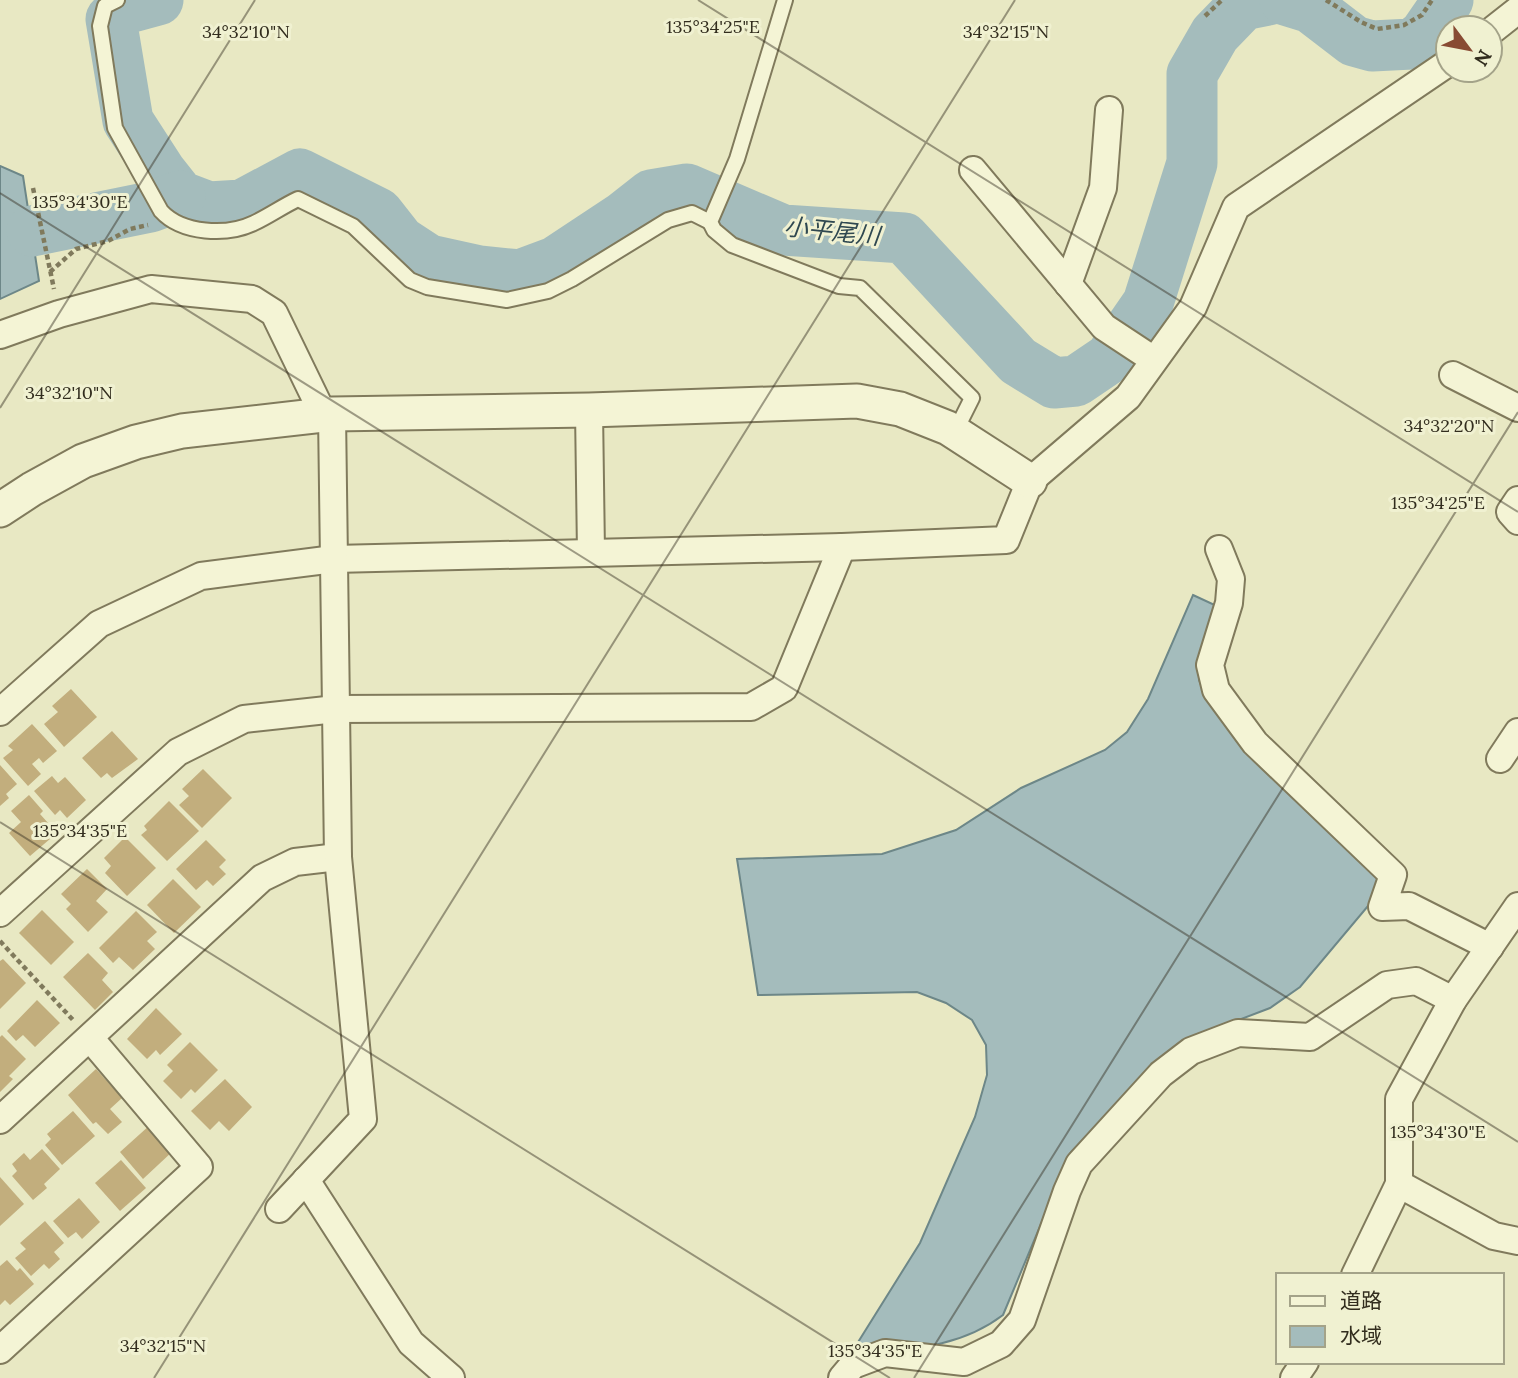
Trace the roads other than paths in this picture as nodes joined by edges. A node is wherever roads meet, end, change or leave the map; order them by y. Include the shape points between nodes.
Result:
1 (117, 0) edge
2 (785, 0) edge
3 (1518, 10) edge
4 (1504, 21) edge
5 (1434, 73) edge
6 (1109, 110) dead end
7 (973, 170) dead end
8 (712, 219) junction
9 (1068, 284) junction
10 (0, 335) edge
11 (1153, 360) junction
12 (1454, 375) dead end
13 (1518, 408) edge
14 (589, 410) junction
15 (328, 415) junction
16 (955, 432) junction
17 (1030, 481) junction
18 (1518, 500) edge
19 (0, 510) edge
20 (1518, 522) edge
21 (842, 547) junction
22 (1219, 549) dead end
23 (591, 553) junction
24 (334, 559) junction
25 (336, 709) junction
26 (0, 712) edge
27 (1518, 732) edge
28 (1500, 759) dead end
29 (338, 857) junction
30 (1517, 911) edge
31 (0, 913) edge
32 (1490, 947) junction
33 (1453, 1000) junction
34 (90, 1038) junction
35 (0, 1120) edge
36 (306, 1180) junction
37 (1399, 1184) junction
38 (279, 1209) dead end
39 (1518, 1241) edge
40 (1356, 1273) edge
41 (0, 1350) edge
42 (451, 1378) edge
43 (842, 1378) edge

1 - 8 lane via 105,6 100,26 115,128 166,216 190,229 227,230 253,224 298,200 353,226 410,280 507,300 572,279 668,220 692,213
2 - 8 lane via 737,159
3 - 4 street
5 - 11 street via 1236,207 1193,307
6 - 9 street via 1104,188
7 - 9 street
8 - 16 lane via 715,230 732,244 839,286 860,288 972,398
9 - 11 street via 1104,327
10 - 15 street via 151,289 252,299 274,313
11 - 17 street via 1128,397
12 - 13 street
14 - 15 street
14 - 16 street via 856,401 900,409
14 - 23 street
15 - 19 street via 182,430 136,442 83,461
15 - 24 street
16 - 17 street
17 - 21 street via 1006,540
18 - 20 street via 1510,512
21 - 23 street
21 - 25 street via 784,688 751,707
22 - 32 street via 1231,579 1229,603 1210,665 1216,690 1255,743 1393,875 1382,907 1409,906
23 - 24 street
24 - 25 street
24 - 26 street via 201,576 99,624
25 - 29 street
25 - 31 street via 244,719 178,752
27 - 28 street
29 - 34 street via 295,862 262,878
29 - 36 street via 363,1119
30 - 32 street
32 - 33 street
33 - 37 street via 1399,1099
33 - 43 street via 1416,981 1387,985 1310,1037 1238,1032 1191,1051 1161,1074 1079,1164 1022,1320 1001,1344 964,1362 885,1353 853,1365
34 - 35 street
34 - 41 street via 199,1167
36 - 38 street
36 - 42 street via 411,1343
37 - 39 street via 1494,1236
37 - 40 street

